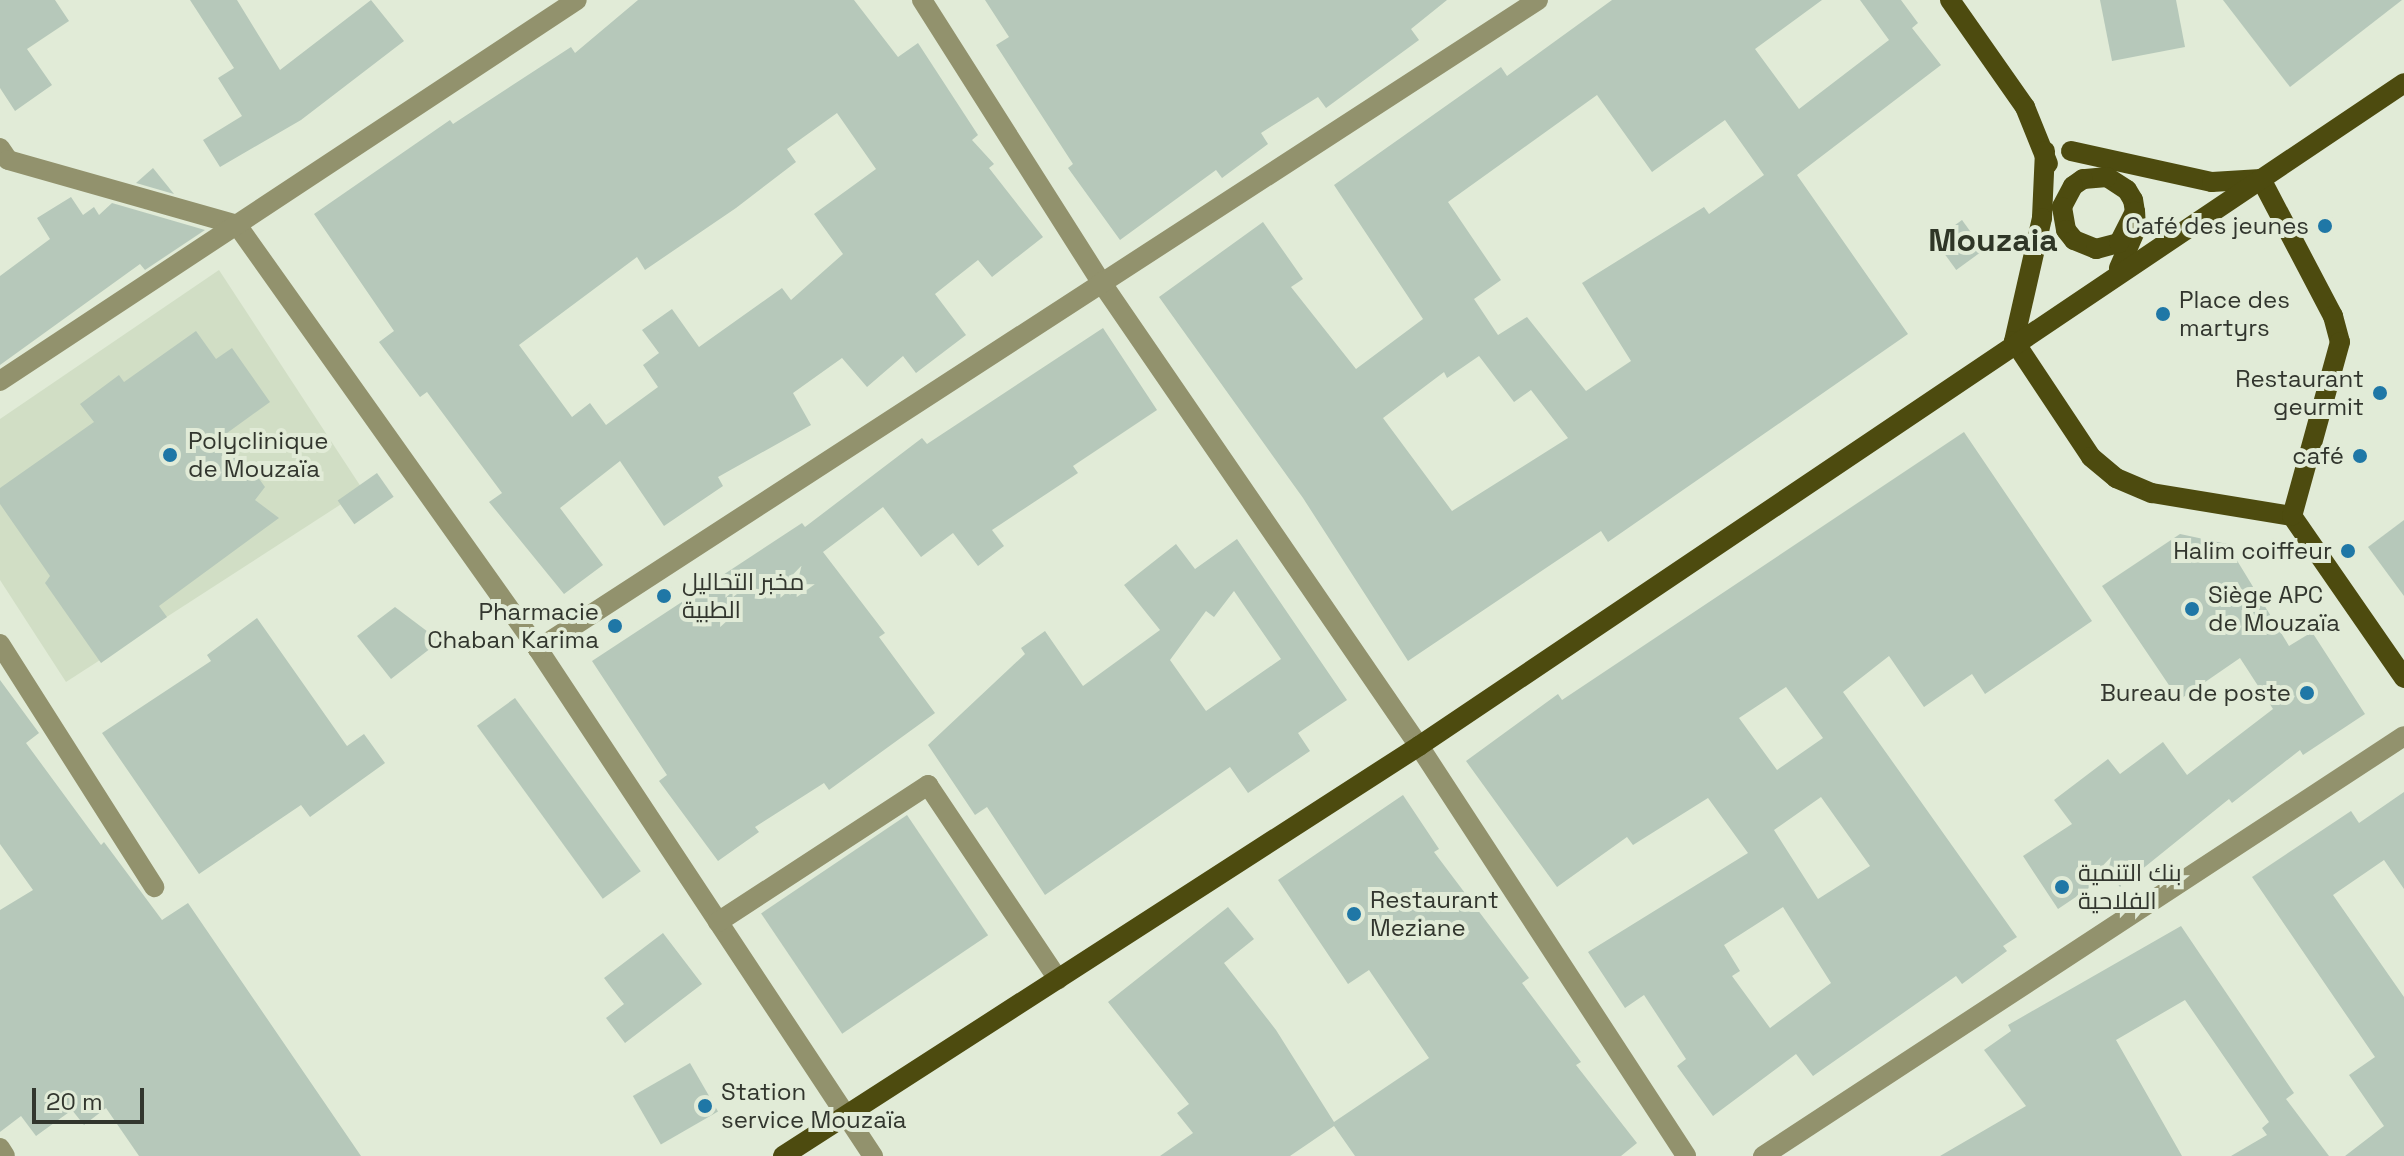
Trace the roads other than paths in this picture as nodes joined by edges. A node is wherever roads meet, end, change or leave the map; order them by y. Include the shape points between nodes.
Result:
1 (577, 0) edge
2 (922, 0) edge
3 (1538, 0) edge
4 (1950, 0) edge
5 (2404, 83) edge
6 (2025, 107) junction
7 (0, 148) edge
8 (2045, 151) junction
9 (2071, 151) junction
10 (2261, 179) junction
11 (2118, 182) junction
12 (2135, 212) junction
13 (2062, 219) junction
14 (237, 225) junction
15 (2096, 249) junction
16 (2154, 249) junction
17 (2129, 254) junction
18 (2114, 274) junction
19 (1101, 282) junction
20 (2014, 341) junction
21 (0, 381) edge
22 (2292, 516) junction
23 (0, 644) edge
24 (538, 649) junction
25 (2404, 678) edge
26 (2404, 736) edge
27 (1419, 746) junction
28 (154, 887) dead end
29 (718, 922) junction
30 (1058, 979) junction
31 (847, 1117) junction
32 (0, 1148) edge
33 (5, 1156) edge
34 (783, 1156) edge
35 (873, 1156) edge
36 (1686, 1156) edge
37 (1763, 1156) edge

1 - 14 street
2 - 19 street
3 - 19 street
4 - 6 main road
5 - 10 main road
6 - 8 main road
6 - 9 main road
7 - 14 street via 8,160
8 - 13 main road
8 - 20 main road via 2042,218
9 - 10 main road via 2212,182
9 - 11 main road
10 - 16 main road
10 - 22 main road via 2333,316 2340,342
11 - 12 main road via 2133,200
11 - 13 main road via 2095,176 2073,186
12 - 15 main road via 2119,243
12 - 17 main road
13 - 15 main road via 2074,240
14 - 21 street
14 - 24 street
15 - 17 main road
16 - 17 main road
16 - 18 main road
17 - 18 main road
18 - 20 main road
19 - 24 street
19 - 27 street
20 - 22 main road via 2091,457 2116,478 2152,493
20 - 27 main road
22 - 25 main road
23 - 28 street
24 - 29 street
26 - 37 street
27 - 30 main road
27 - 36 street
29 - 30 street via 928,785
29 - 31 street
30 - 31 main road
31 - 34 main road
31 - 35 street
32 - 33 street

